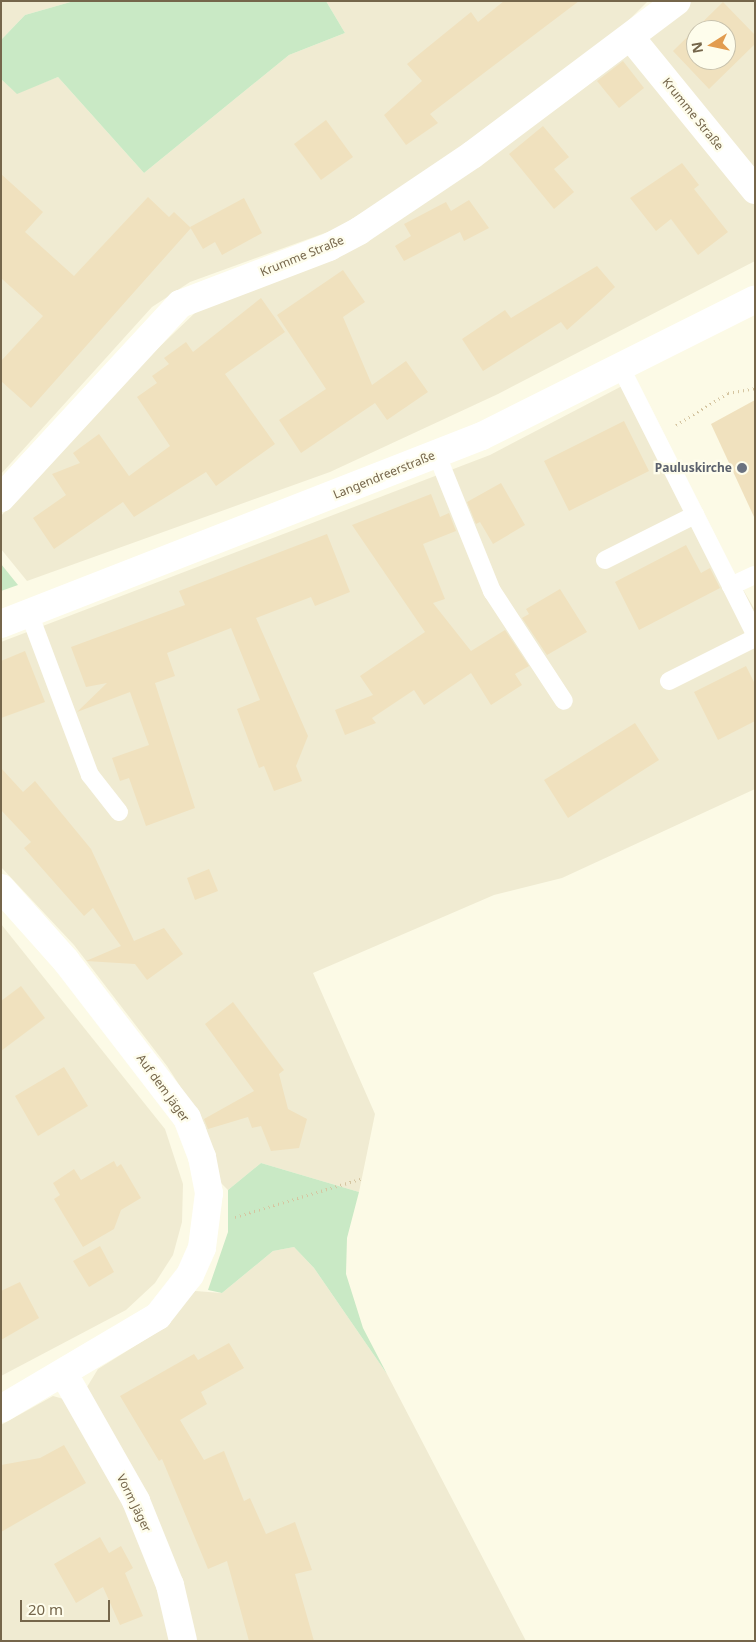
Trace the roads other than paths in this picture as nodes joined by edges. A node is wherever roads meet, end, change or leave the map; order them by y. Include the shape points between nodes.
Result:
1 (677, 1) edge
2 (632, 39) junction
3 (755, 190) edge
4 (755, 299) edge
5 (620, 366) junction
6 (437, 455) junction
7 (1, 498) edge
8 (695, 515) junction
9 (605, 560) dead end
10 (755, 575) edge
11 (731, 586) junction
12 (29, 613) junction
13 (1, 624) edge
14 (755, 634) edge
15 (755, 638) edge
16 (669, 681) dead end
17 (564, 700) dead end
18 (119, 812) dead end
19 (1, 888) edge
20 (64, 1374) junction
21 (1, 1409) edge
22 (183, 1641) edge

1 - 2 street, Krumme Straße
2 - 3 street, Krumme Straße
2 - 7 street, Krumme Straße via 359,231 321,251 180,304
4 - 5 street, Langendreerstraße
5 - 6 street, Langendreerstraße
5 - 8 lane
6 - 12 street, Langendreerstraße
6 - 17 lane via 492,591
8 - 9 lane
8 - 11 lane
10 - 11 lane
11 - 14 lane
12 - 13 street, Langendreerstraße
12 - 18 lane via 90,775
15 - 16 lane
19 - 20 street, Auf dem Jäger via 66,961 187,1118 202,1158 209,1193 207,1226 190,1275 158,1316
20 - 21 street, Auf dem Jäger
20 - 22 street, Vorm Jäger via 136,1501 170,1584

